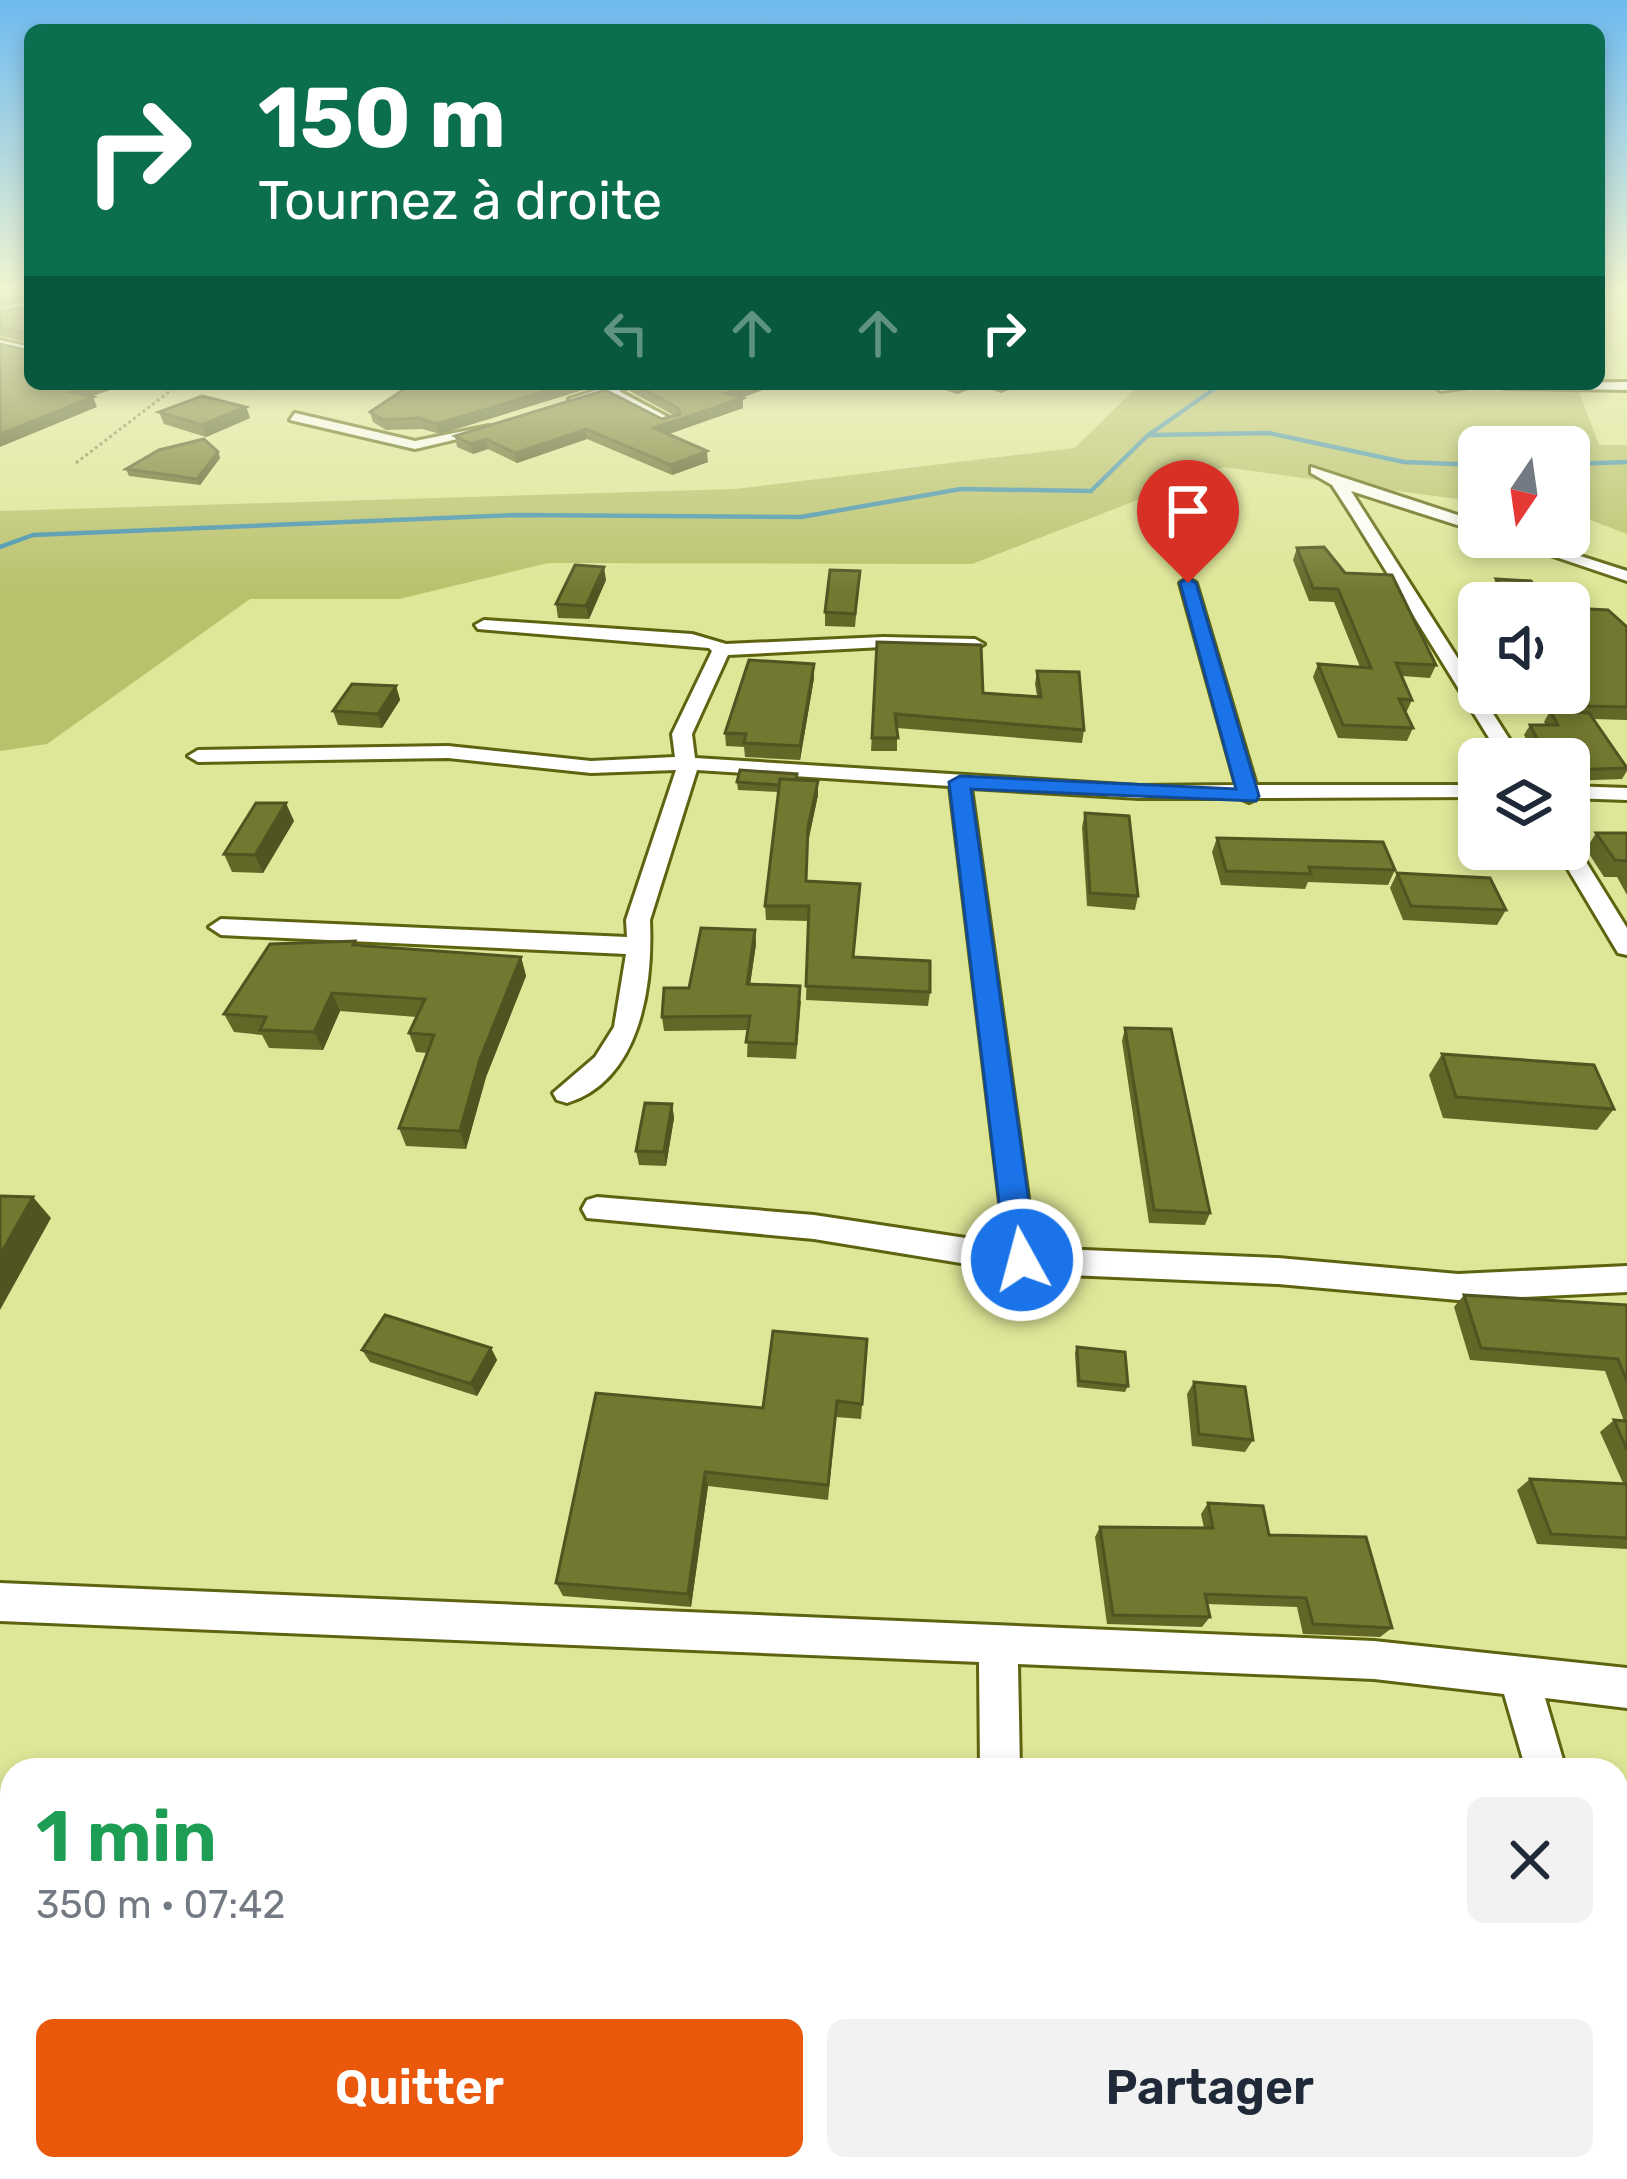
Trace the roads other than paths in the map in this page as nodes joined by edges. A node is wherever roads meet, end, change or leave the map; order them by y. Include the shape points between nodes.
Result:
1 (612, 390) edge
2 (609, 391) junction
3 (562, 404) edge
4 (295, 417) dead end
5 (670, 422) edge
6 (508, 423) edge
7 (1316, 470) dead end
8 (1337, 482) junction
9 (1458, 520) edge
10 (1570, 558) edge
11 (1619, 574) edge
12 (1188, 583) dead end
13 (1627, 592) edge
14 (484, 625) dead end
15 (975, 644) edge
16 (722, 650) junction
17 (1498, 738) edge
18 (198, 756) dead end
19 (685, 764) junction
20 (960, 782) junction
21 (1458, 791) edge
22 (1590, 793) edge
23 (1627, 794) edge
24 (1249, 796) junction
25 (1580, 870) edge
26 (221, 927) dead end
27 (639, 946) junction
28 (1627, 947) edge
29 (567, 1093) dead end
30 (597, 1209) dead end
31 (1022, 1260) junction
32 (1627, 1279) edge
33 (0, 1602) edge
34 (998, 1642) junction
35 (1517, 1676) junction
36 (1627, 1688) edge
37 (1000, 1758) edge
38 (1542, 1758) edge

1 - 2 street
2 - 3 street
2 - 5 street
4 - 6 street via 415,445
7 - 8 street
8 - 9 street
8 - 17 street
10 - 11 street
11 - 13 street
12 - 24 street
14 - 16 street via 692,639
15 - 16 street
16 - 19 street via 682,734
18 - 19 street via 448,752 613,769
19 - 20 street
19 - 27 street via 638,920
20 - 24 street
20 - 31 street
21 - 24 street
22 - 23 street
25 - 28 street
26 - 27 street
27 - 29 street via 618,1047
30 - 31 street via 814,1226
31 - 32 street via 1458,1287
33 - 34 street
34 - 35 street via 1374,1660
34 - 37 street
35 - 36 street
35 - 38 street

